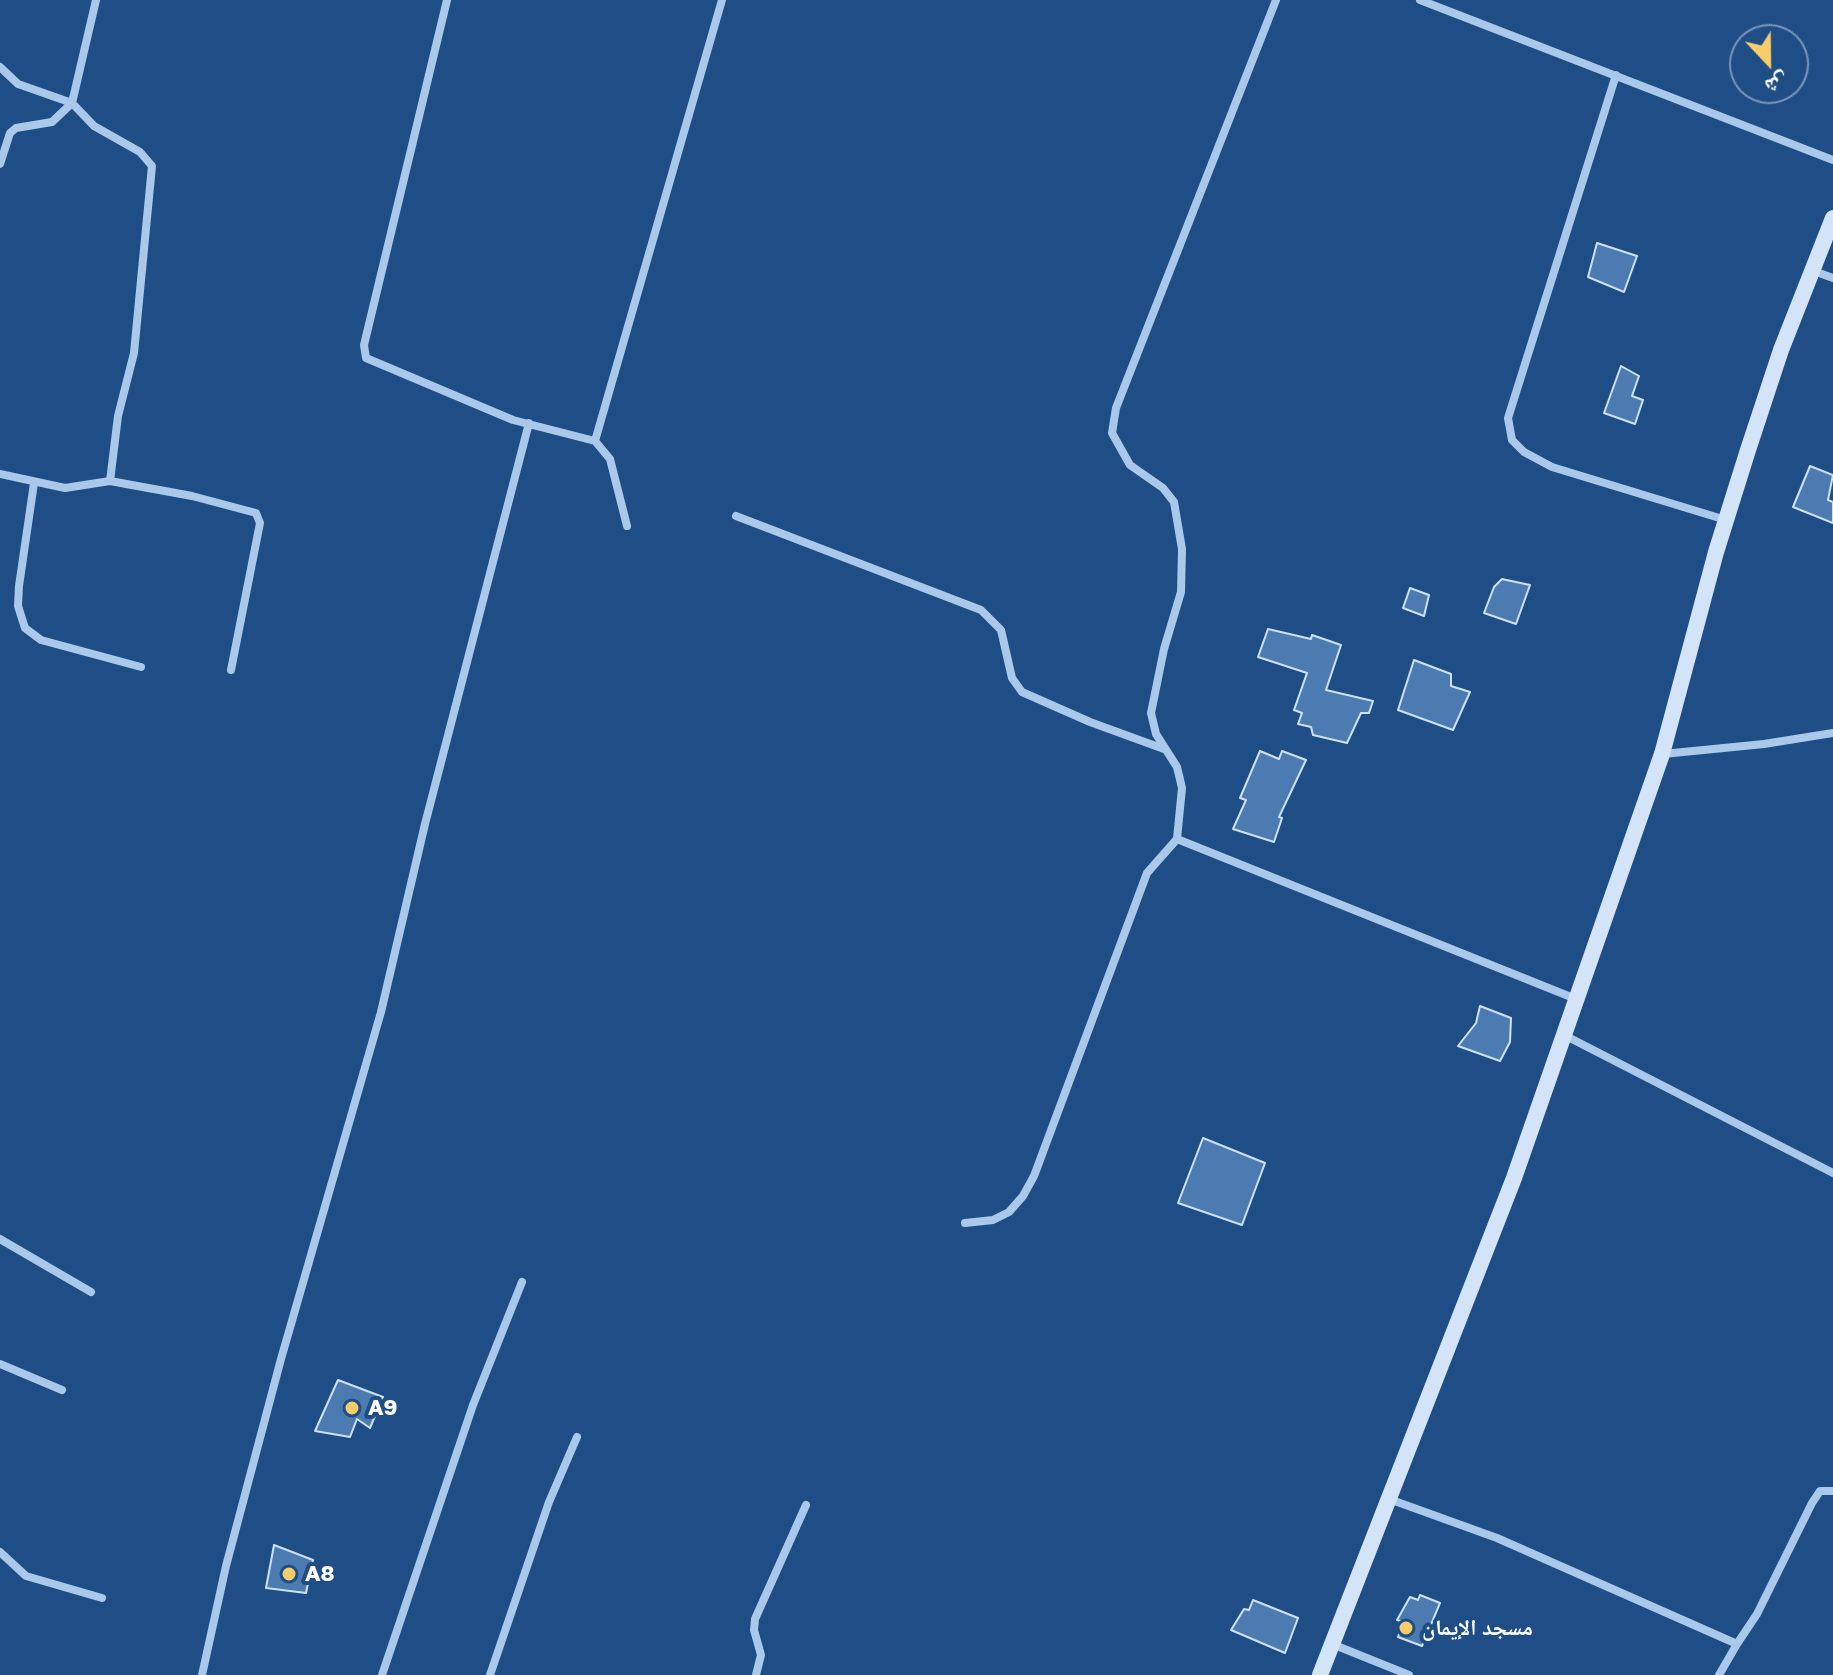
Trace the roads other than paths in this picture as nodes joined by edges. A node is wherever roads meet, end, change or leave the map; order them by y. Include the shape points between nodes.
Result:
1 (96, 0) edge
2 (447, 0) edge
3 (722, 0) edge
4 (1276, 0) edge
5 (1420, 0) edge
6 (0, 70) edge
7 (1616, 75) junction
8 (72, 103) junction
9 (1833, 160) edge
10 (0, 164) edge
11 (1833, 218) edge
12 (1811, 270) junction
13 (1833, 278) edge
14 (529, 423) junction
15 (595, 441) junction
16 (0, 474) edge
17 (110, 481) junction
18 (34, 483) junction
19 (736, 516) dead end
20 (1726, 520) junction
21 (627, 526) dead end
22 (141, 667) dead end
23 (231, 670) dead end
24 (1833, 733) edge
25 (1165, 750) junction
26 (1662, 754) junction
27 (1177, 839) junction
28 (1576, 999) junction
29 (1564, 1035) junction
30 (1833, 1173) edge
31 (965, 1223) dead end
32 (0, 1239) edge
33 (522, 1282) dead end
34 (91, 1292) dead end
35 (0, 1364) edge
36 (62, 1390) dead end
37 (577, 1437) dead end
38 (1833, 1491) edge
39 (1389, 1499) junction
40 (806, 1505) dead end
41 (0, 1552) edge
42 (102, 1598) dead end
43 (1331, 1644) junction
44 (1737, 1644) junction
45 (202, 1675) edge
46 (382, 1675) edge
47 (490, 1675) edge
48 (756, 1675) edge
49 (1320, 1675) edge
50 (1409, 1675) edge
51 (1719, 1675) edge

1 - 8 street
2 - 14 street via 364,351 375,363
3 - 15 street
4 - 25 street via 1116,408 1112,433 1130,465 1174,502 1181,592 1151,713
5 - 7 street
6 - 8 street via 18,84
7 - 9 street
7 - 20 street via 1508,418 1512,440 1552,467
8 - 10 street via 52,122 10,133
8 - 17 street via 94,126 140,152 152,166 134,353 118,416
11 - 12 street
12 - 13 street
12 - 20 street
14 - 15 street
14 - 45 street via 381,1012 281,1359
15 - 21 street via 610,459
16 - 18 street
17 - 18 street via 65,488
17 - 23 street via 249,509 259,517
18 - 22 street via 19,586 25,628 41,640
19 - 25 street via 981,610 1001,630 1012,678 1022,692
20 - 26 street
24 - 26 street
25 - 27 street via 1177,767 1182,788
26 - 28 street
27 - 28 street
27 - 31 street via 1147,873 1023,1196 993,1220
28 - 29 street
29 - 30 street
29 - 39 street via 1483,1262
32 - 34 street
33 - 46 street via 473,1405
35 - 36 street
37 - 47 street
38 - 44 street via 1820,1491 1812,1503
39 - 43 street
39 - 44 street via 1497,1538
40 - 48 street via 755,1619 761,1655
41 - 42 street via 26,1576
43 - 49 street
43 - 50 street
44 - 51 street

